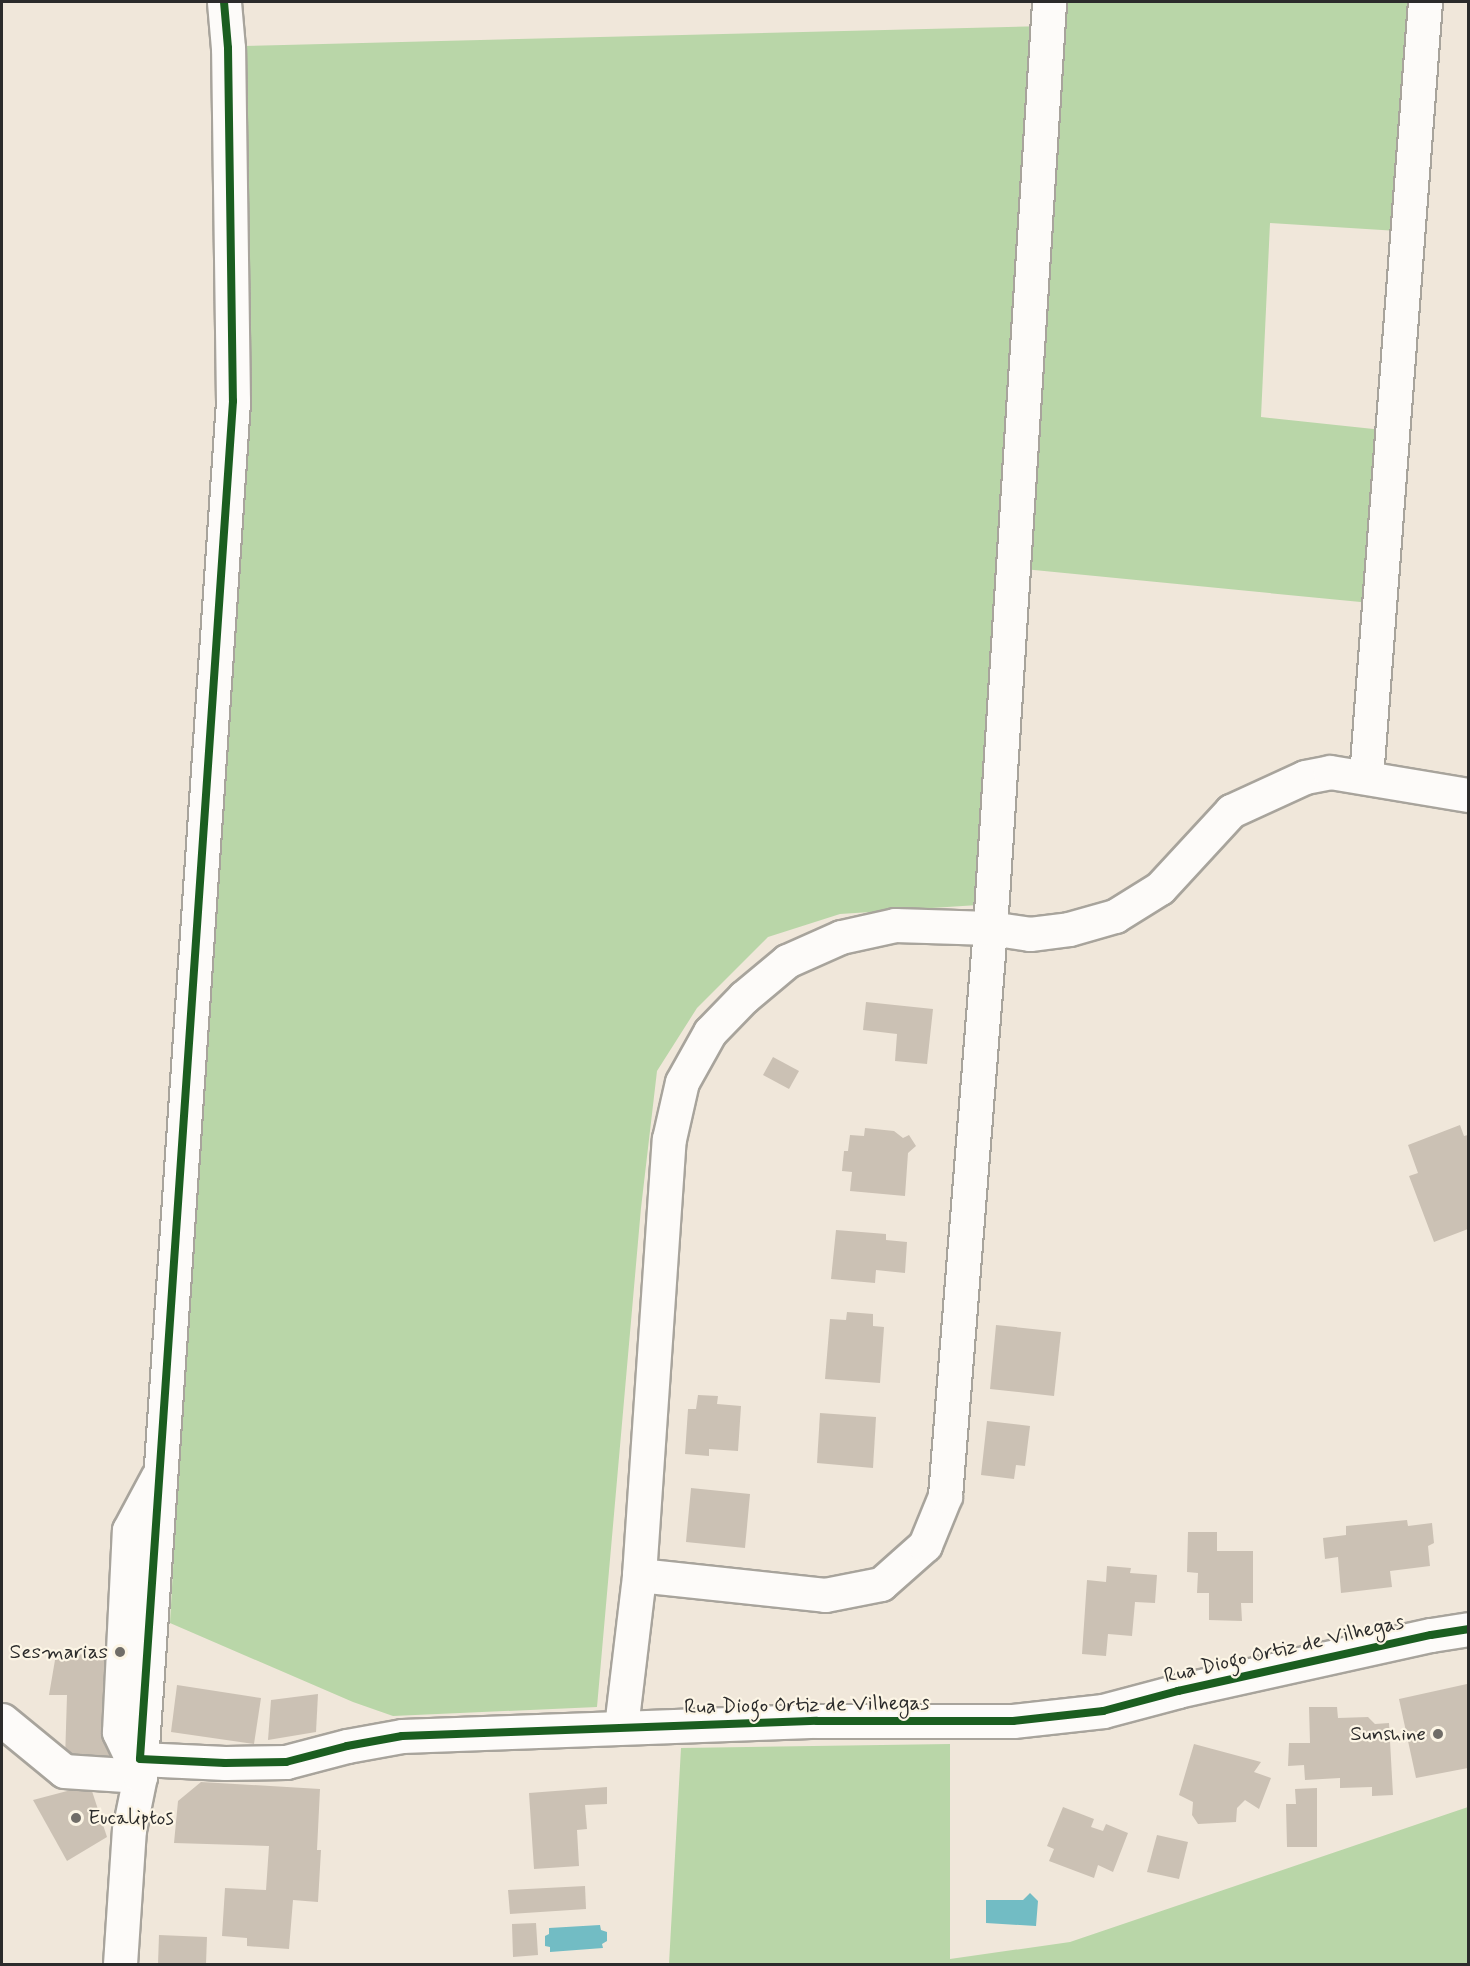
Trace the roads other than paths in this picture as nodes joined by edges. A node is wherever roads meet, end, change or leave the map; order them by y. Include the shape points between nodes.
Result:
1 (224, 2) edge
2 (1049, 2) edge
3 (1425, 2) edge
4 (1366, 777) junction
5 (1468, 795) edge
6 (990, 928) junction
7 (639, 1575) junction
8 (1468, 1629) edge
9 (2, 1720) edge
10 (621, 1727) junction
11 (140, 1768) junction
12 (120, 1965) edge

1 - 11 street via 233,401
2 - 6 street
3 - 4 street
4 - 5 street
4 - 6 street via 1330,772 1305,777 1231,811 1160,888 1116,916 1069,930 1030,934
6 - 7 street via 895,925 841,937 787,962 744,997 710,1032 682,1082 669,1139
6 - 7 street via 945,1496 925,1545 881,1584 825,1595
7 - 10 street
8 - 10 street, Rua Diogo Ortiz de Vilhegas via 1178,1691 1103,1711 1069,1715 1013,1721
9 - 11 street, Rua Diogo Ortiz de Vilhegas via 64,1771
10 - 11 street, Rua Diogo Ortiz de Vilhegas via 402,1736 286,1762
11 - 12 street via 129,1830

